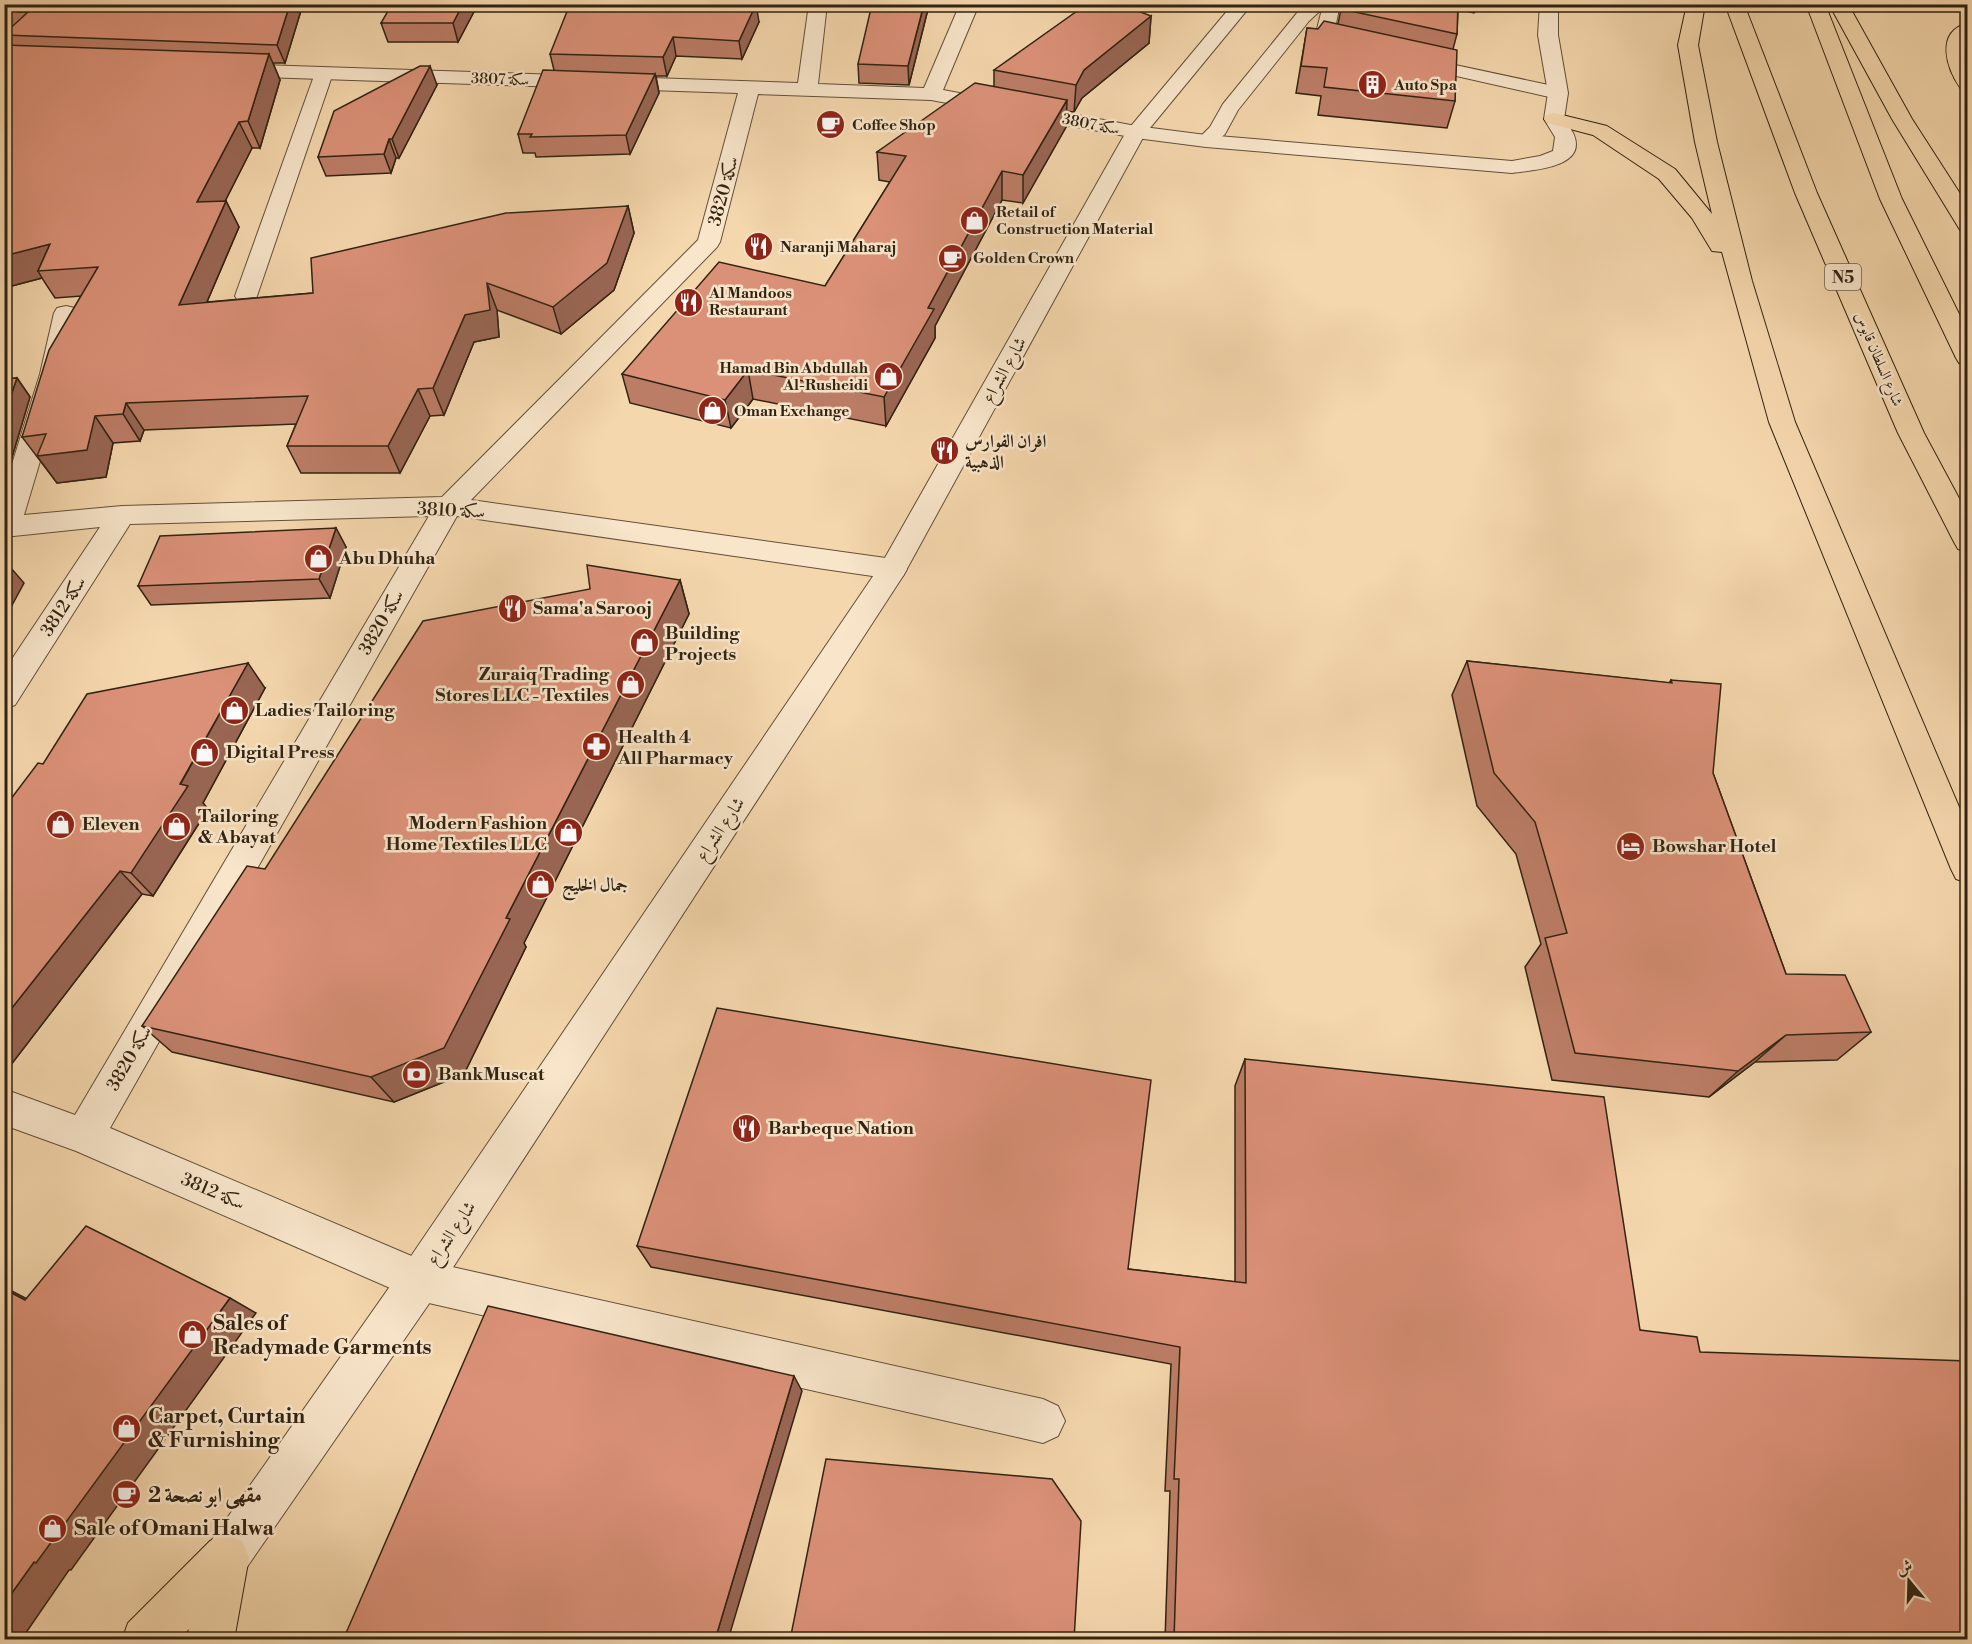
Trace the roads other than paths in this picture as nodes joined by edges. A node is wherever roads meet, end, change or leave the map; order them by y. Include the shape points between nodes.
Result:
1 (818, 4) edge
2 (970, 4) edge
3 (1243, 4) edge
4 (1318, 4) edge
5 (1332, 4) edge
6 (1549, 4) edge
7 (1696, 4) edge
8 (1734, 4) edge
9 (1815, 4) edge
10 (1838, 4) edge
11 (1853, 4) edge
12 (1968, 28) edge
13 (1356, 48) edge
14 (1401, 58) edge
15 (1867, 58) junction
16 (206, 69) edge
17 (324, 73) junction
18 (1968, 85) edge
19 (750, 87) junction
20 (807, 89) junction
21 (1558, 93) junction
22 (931, 94) junction
23 (1554, 119) junction
24 (1136, 132) junction
25 (1206, 141) junction
26 (1968, 225) edge
27 (1740, 281) junction
28 (246, 296) edge
29 (66, 313) dead end
30 (1968, 358) edge
31 (449, 506) junction
32 (122, 515) junction
33 (6, 527) edge
34 (1968, 542) edge
35 (893, 569) junction
36 (4, 697) edge
37 (1968, 868) edge
38 (4, 1107) edge
39 (84, 1136) junction
40 (420, 1280) junction
41 (1043, 1420) dead end
42 (226, 1557) junction
43 (145, 1640) edge
44 (172, 1640) edge
45 (210, 1640) edge

1 - 20 street
2 - 22 street
3 - 24 street, شارع الشراع
4 - 25 lane via 1303,17
5 - 13 lane via 1323,41
6 - 21 street via 1548,35
7 - 27 main road via 1688,45
8 - 34 main road, شارع السلطان قابوس / N5 via 1820,226 1911,433
9 - 30 main road via 1891,199
10 - 15 main road
11 - 15 main road
12 - 18 main road via 1957,36 1953,50
14 - 21 lane
15 - 26 main road
16 - 17 street, سكة 3807
17 - 19 street, سكة 3807
17 - 28 lane
19 - 20 street, سكة 3807
19 - 31 street, سكة 3820 via 709,242
20 - 22 street, سكة 3807
21 - 23 street
22 - 24 street, سكة 3807
23 - 25 street, سكة 3807 via 1565,137 1563,153 1545,162 1512,167
23 - 27 main road via 1600,130 1667,174 1702,215
24 - 25 street, سكة 3807
24 - 35 street, شارع الشراع
27 - 37 main road via 1782,422
29 - 33 street via 53,374
31 - 32 street, سكة 3810
31 - 35 street, سكة 3810
31 - 39 street, سكة 3820
32 - 33 street, سكة 3810
32 - 36 street, سكة 3812
35 - 40 street, شارع الشراع
38 - 39 street, سكة 3812
39 - 40 street, سكة 3812
40 - 41 street, سكة 3812
40 - 42 street, شارع الشراع
42 - 43 main road
42 - 44 street, شارع الشراع
42 - 45 main road

